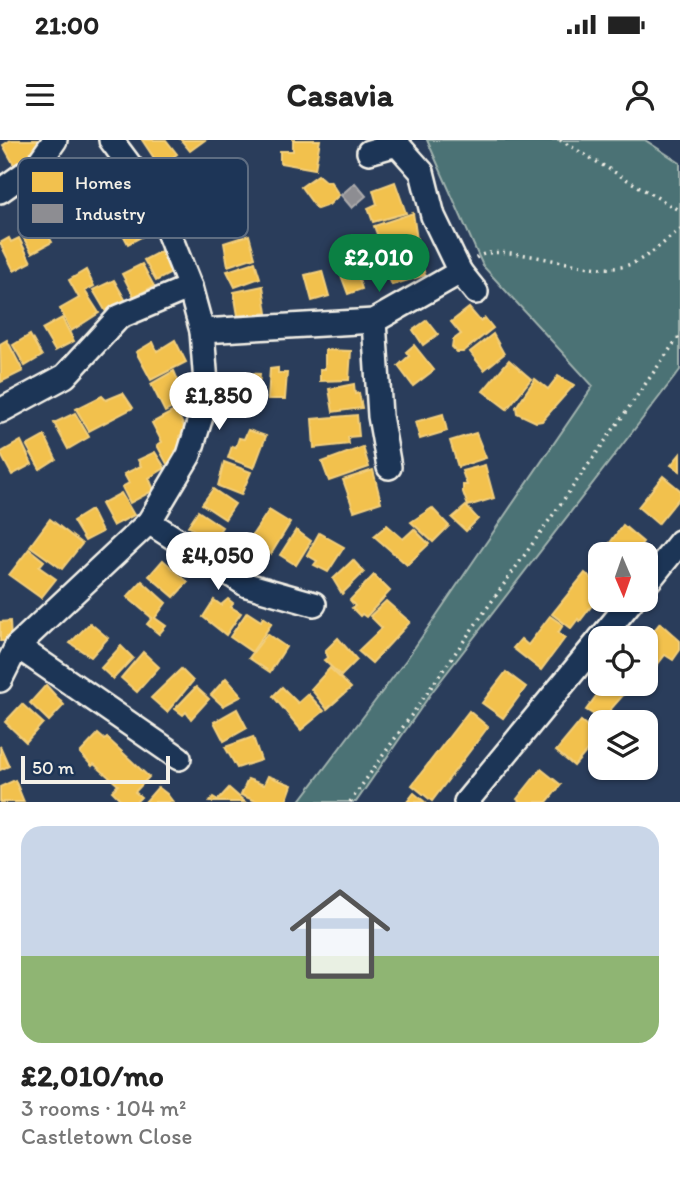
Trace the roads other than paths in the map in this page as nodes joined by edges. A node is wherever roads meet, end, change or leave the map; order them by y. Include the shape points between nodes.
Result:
1 (55, 140) edge
2 (111, 140) edge
3 (369, 152) dead end
4 (42, 158) edge
5 (125, 158) edge
6 (18, 178) edge
7 (0, 191) edge
8 (171, 238) edge
9 (460, 272) junction
10 (190, 286) junction
11 (475, 292) dead end
12 (374, 321) junction
13 (202, 331) junction
14 (0, 411) edge
15 (388, 467) dead end
16 (149, 522) junction
17 (680, 542) edge
18 (658, 569) edge
19 (314, 604) dead end
20 (622, 612) edge
21 (611, 626) edge
22 (17, 646) junction
23 (588, 654) edge
24 (0, 680) edge
25 (179, 758) dead end
26 (466, 802) edge

1 - 4 street
2 - 5 street
3 - 9 street via 397,144 422,172 433,216
6 - 7 street
8 - 10 street
9 - 11 street
9 - 12 street
10 - 13 street
10 - 14 street via 119,317 65,376
12 - 13 street
12 - 15 street
13 - 16 street via 207,397 190,455
16 - 19 street via 247,584
16 - 22 street
17 - 18 street
20 - 21 street
22 - 24 street
22 - 25 street
23 - 26 street

